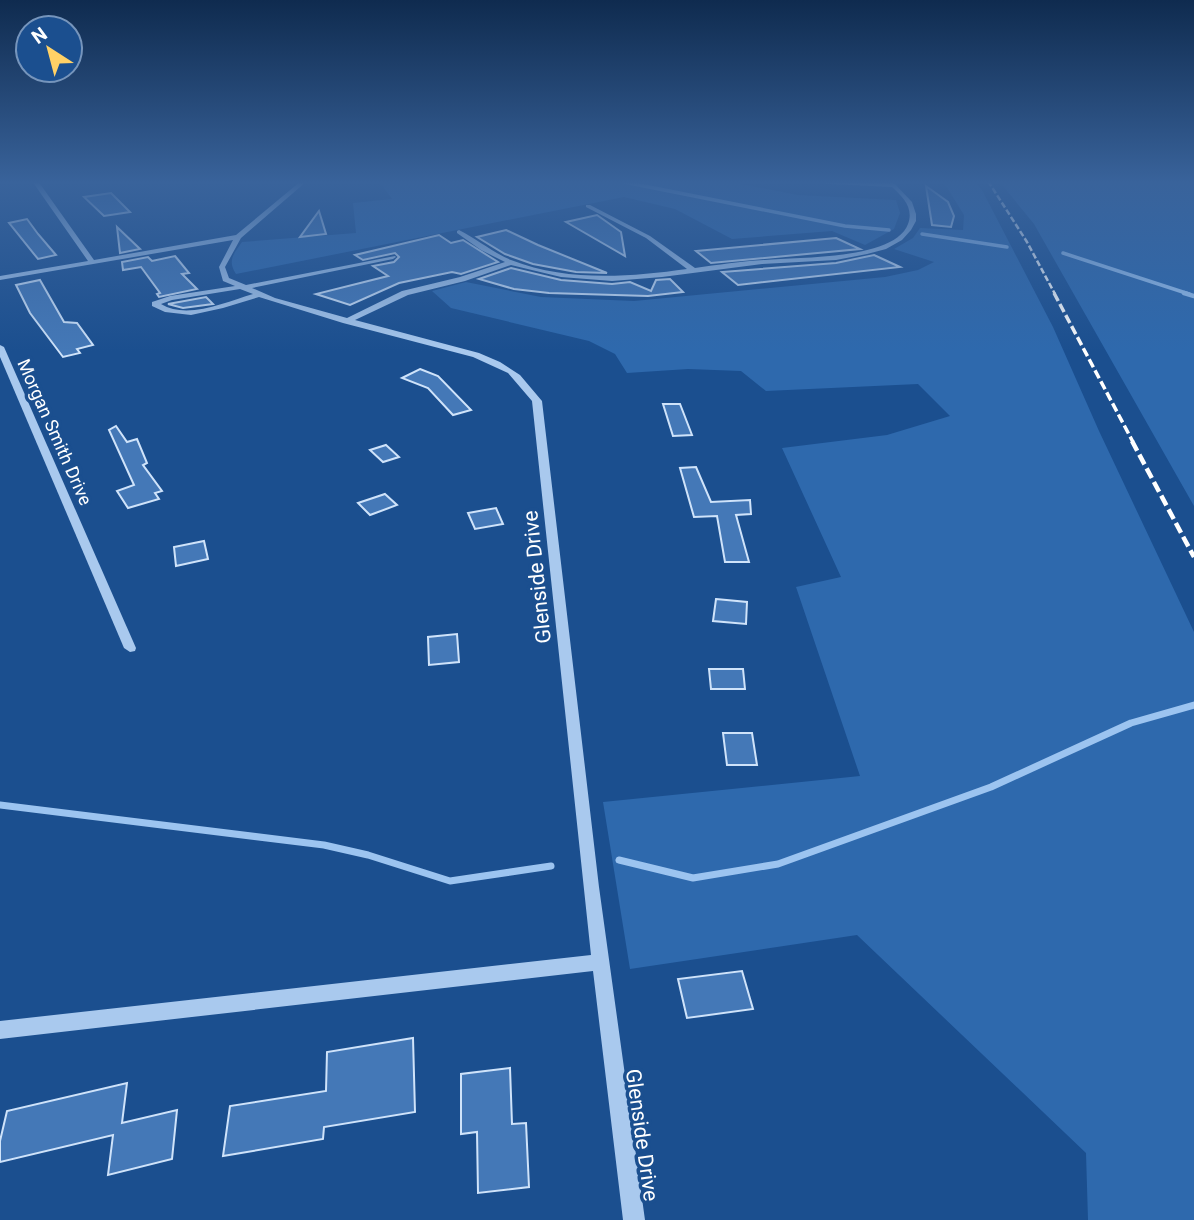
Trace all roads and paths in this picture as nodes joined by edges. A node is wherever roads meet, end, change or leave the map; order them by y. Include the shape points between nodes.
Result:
1 (75, 238) edge
2 (233, 238) edge
3 (238, 238) edge
4 (467, 238) edge
5 (649, 238) edge
6 (898, 238) edge
7 (393, 257) dead end
8 (92, 262) junction
9 (509, 263) junction
10 (694, 271) junction
11 (0, 278) edge
12 (241, 288) junction
13 (258, 295) junction
14 (346, 321) junction
15 (0, 347) edge
16 (130, 648) dead end
17 (600, 962) junction
18 (0, 1030) edge
19 (634, 1220) edge

1 - 8 street
2 - 8 street
3 - 12 street via 222,267 226,279
4 - 9 street
5 - 10 street
6 - 10 street via 891,244 840,257
7 - 12 street
8 - 11 street
9 - 10 street via 598,278
9 - 14 street via 405,293
12 - 13 street, Glenside Drive
12 - 13 street via 156,304 187,313
13 - 14 street, Glenside Drive
14 - 17 street, Glenside Drive via 503,366 519,375 537,401
15 - 16 street, Morgan Smith Drive
17 - 18 street
17 - 19 street, Glenside Drive

